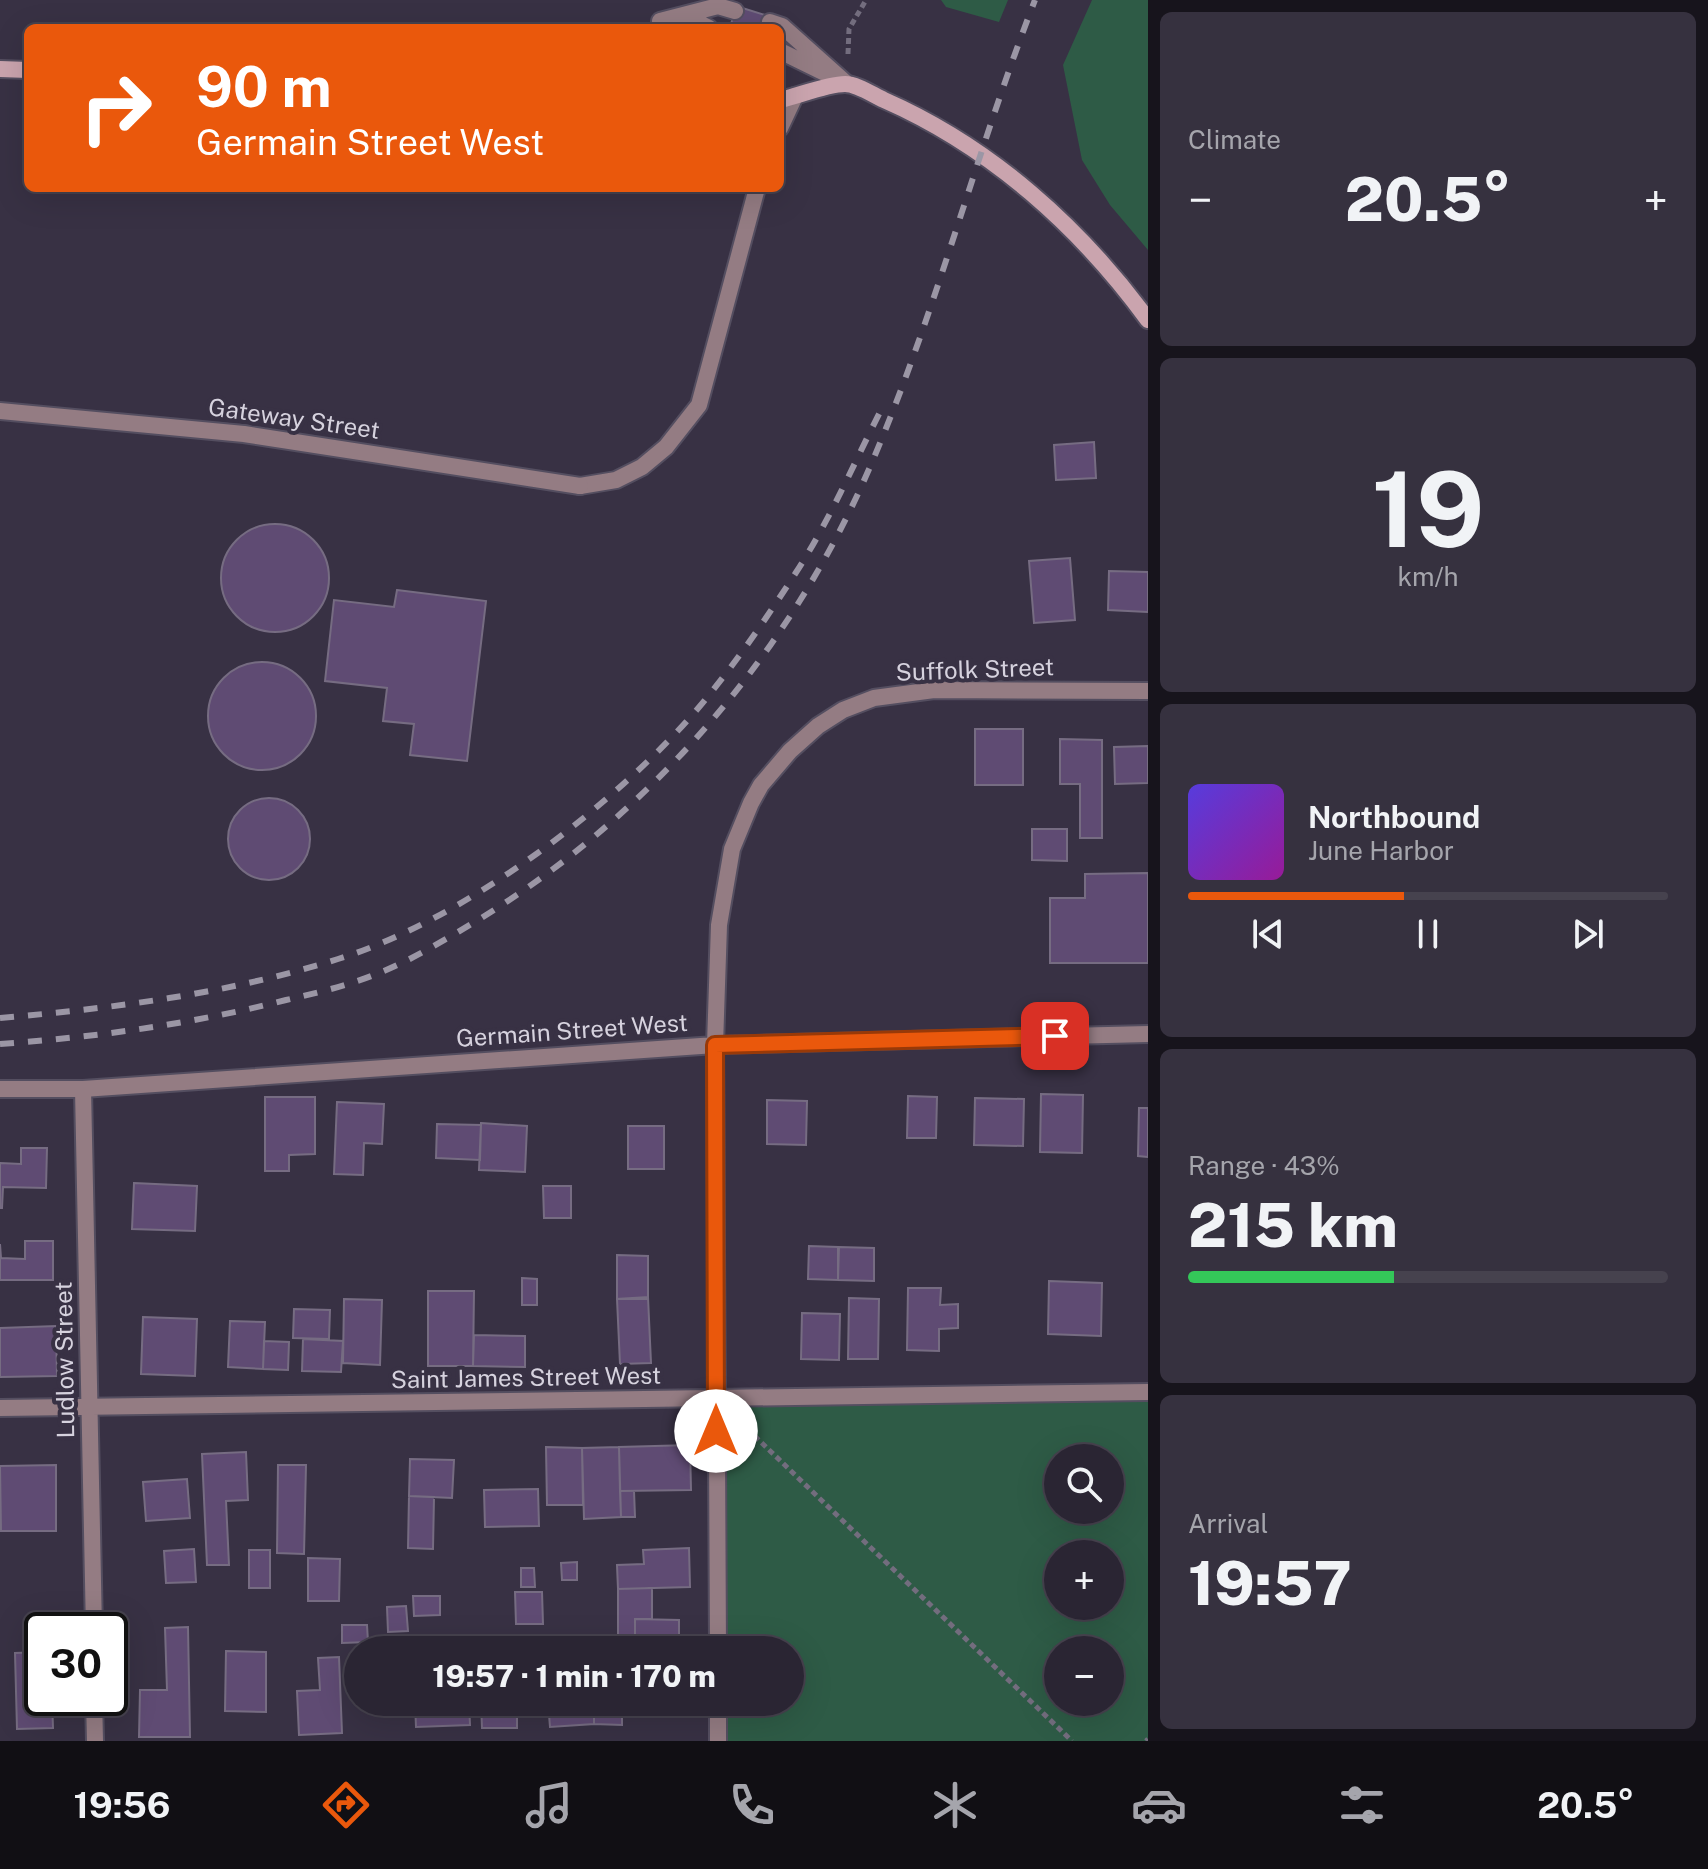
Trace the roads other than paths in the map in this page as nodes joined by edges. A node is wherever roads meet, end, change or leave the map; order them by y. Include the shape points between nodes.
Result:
1 (735, 11) dead end
2 (683, 15) junction
3 (660, 21) dead end
4 (770, 22) dead end
5 (701, 24) edge
6 (776, 24) edge
7 (784, 28) edge
8 (784, 53) edge
9 (0, 69) edge
10 (24, 70) edge
11 (847, 84) junction
12 (788, 98) edge
13 (756, 192) edge
14 (1148, 320) edge
15 (0, 411) edge
16 (1148, 691) edge
17 (1148, 1034) edge
18 (715, 1045) junction
19 (0, 1089) edge
20 (83, 1089) junction
21 (1148, 1392) edge
22 (716, 1399) junction
23 (91, 1407) junction
24 (0, 1408) edge
25 (94, 1612) edge
26 (718, 1636) edge
27 (94, 1716) edge
28 (718, 1716) edge
29 (95, 1741) edge
30 (718, 1741) edge

1 - 2 street via 718,6
2 - 3 street
2 - 5 street
4 - 6 street
7 - 11 street
8 - 11 street
9 - 10 street
11 - 12 street
11 - 14 street via 924,119 1013,178 1086,246
13 - 15 street, Gateway Street via 699,405 666,447 616,480 580,486 244,434
16 - 18 street, Suffolk Street via 934,690 874,698 818,726 771,773 751,803 732,849 719,925
17 - 18 street, Germain Street West
18 - 20 street, Germain Street West
18 - 22 street, Suffolk Street
19 - 20 street, Germain Street West
20 - 23 street, Ludlow Street
21 - 22 street, Saint James Street West
22 - 23 street, Saint James Street West
22 - 26 street, Suffolk Street
23 - 24 street, Saint James Street West
23 - 25 street, Ludlow Street
27 - 29 street
28 - 30 street

